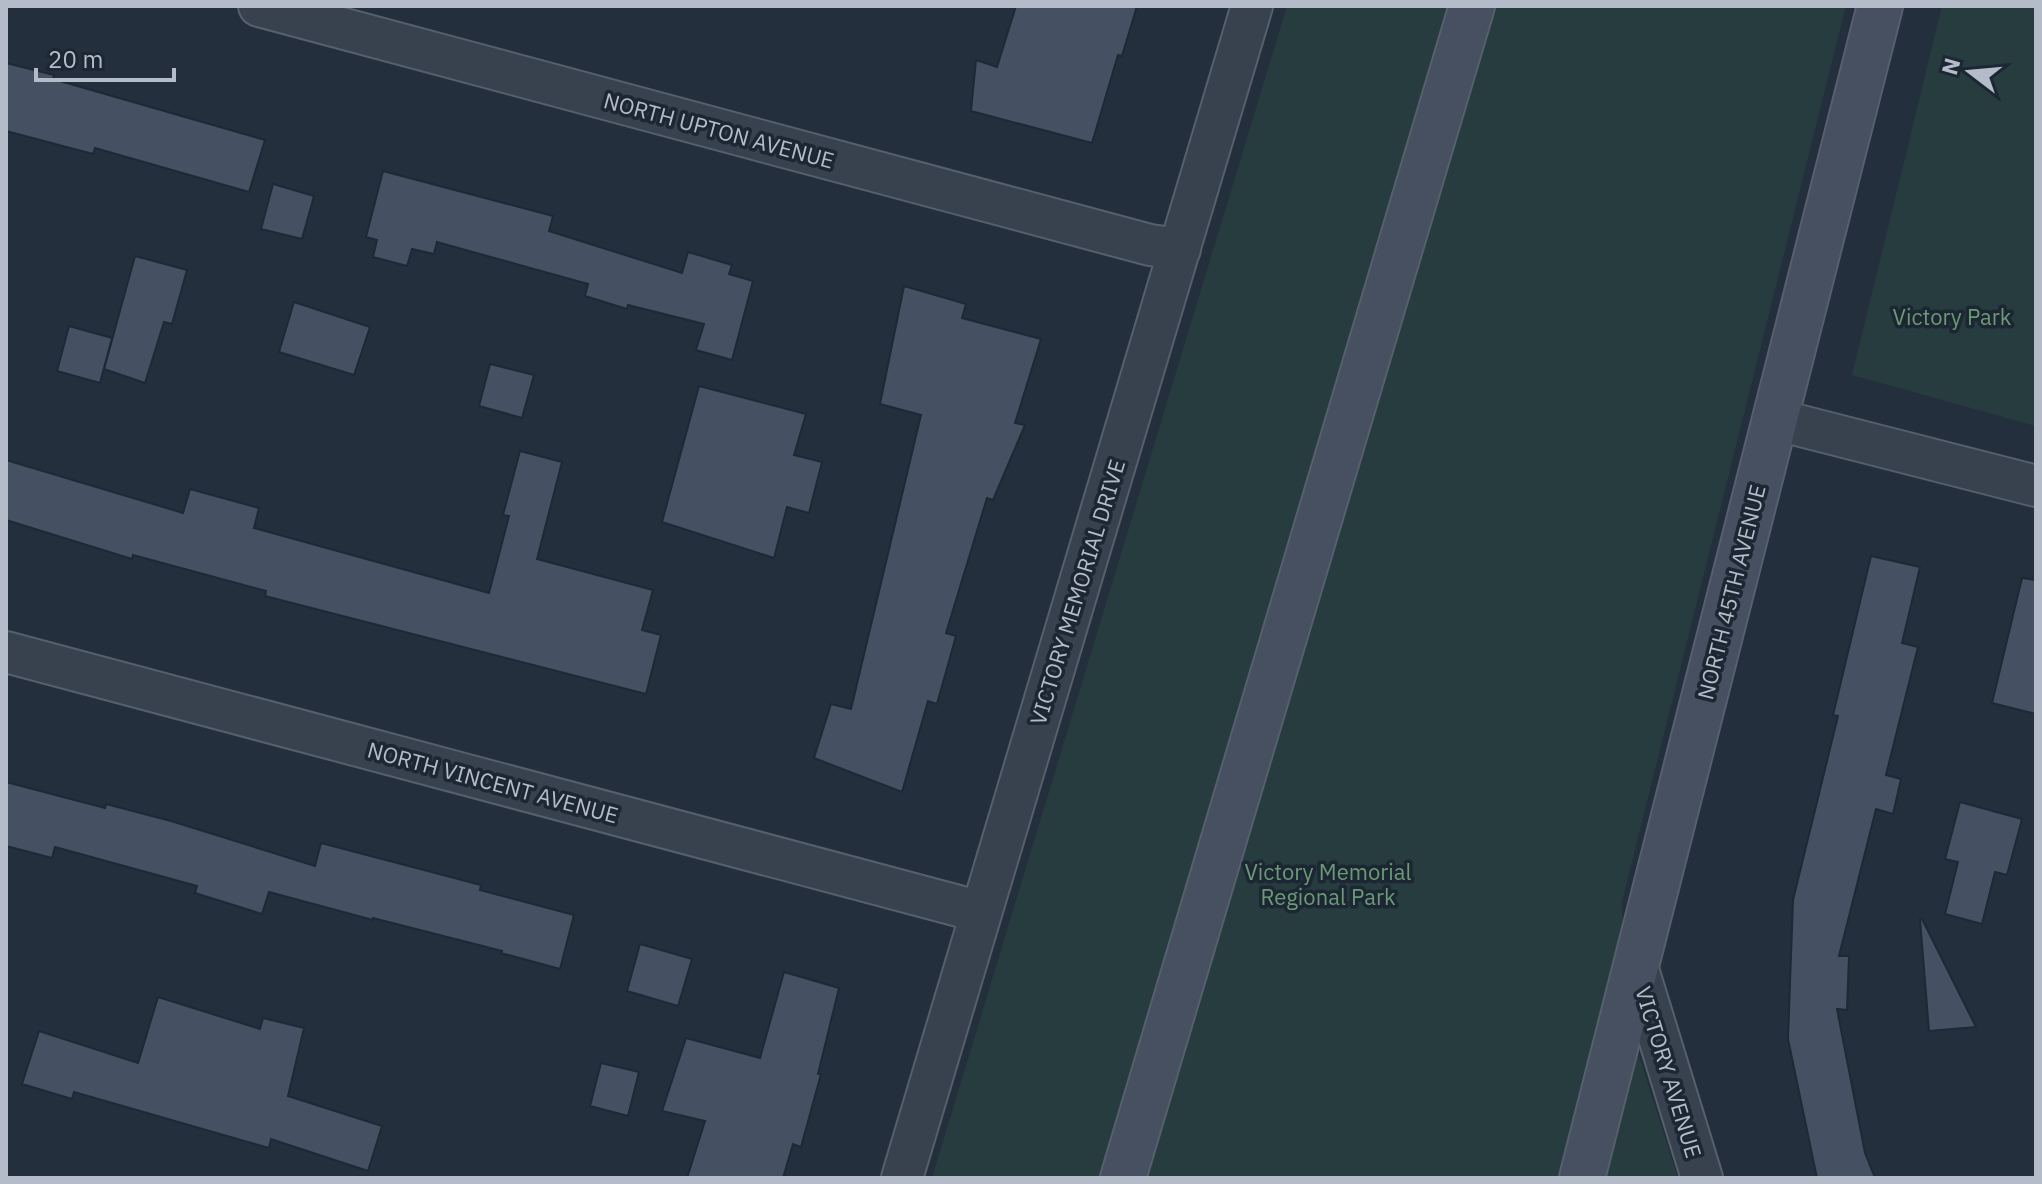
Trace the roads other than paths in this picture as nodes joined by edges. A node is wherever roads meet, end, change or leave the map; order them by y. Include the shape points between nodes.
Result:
1 (259, 6) edge
2 (1252, 6) edge
3 (1472, 6) edge
4 (1880, 6) edge
5 (1180, 249) junction
6 (1774, 419) junction
7 (2036, 486) edge
8 (6, 652) edge
9 (981, 912) junction
10 (1637, 966) junction
11 (902, 1178) edge
12 (1123, 1178) edge
13 (1582, 1178) edge
14 (1702, 1178) edge

1 - 5 street, NORTH UPTON AVENUE
2 - 5 street, VICTORY MEMORIAL DRIVE
3 - 12 street
4 - 6 street, NORTH 45TH AVENUE
5 - 9 street, VICTORY MEMORIAL DRIVE
6 - 7 street
6 - 10 street, NORTH 45TH AVENUE
8 - 9 street, NORTH VINCENT AVENUE
9 - 11 street, VICTORY MEMORIAL DRIVE
10 - 13 street, NORTH 45TH AVENUE
10 - 14 street, VICTORY AVENUE

